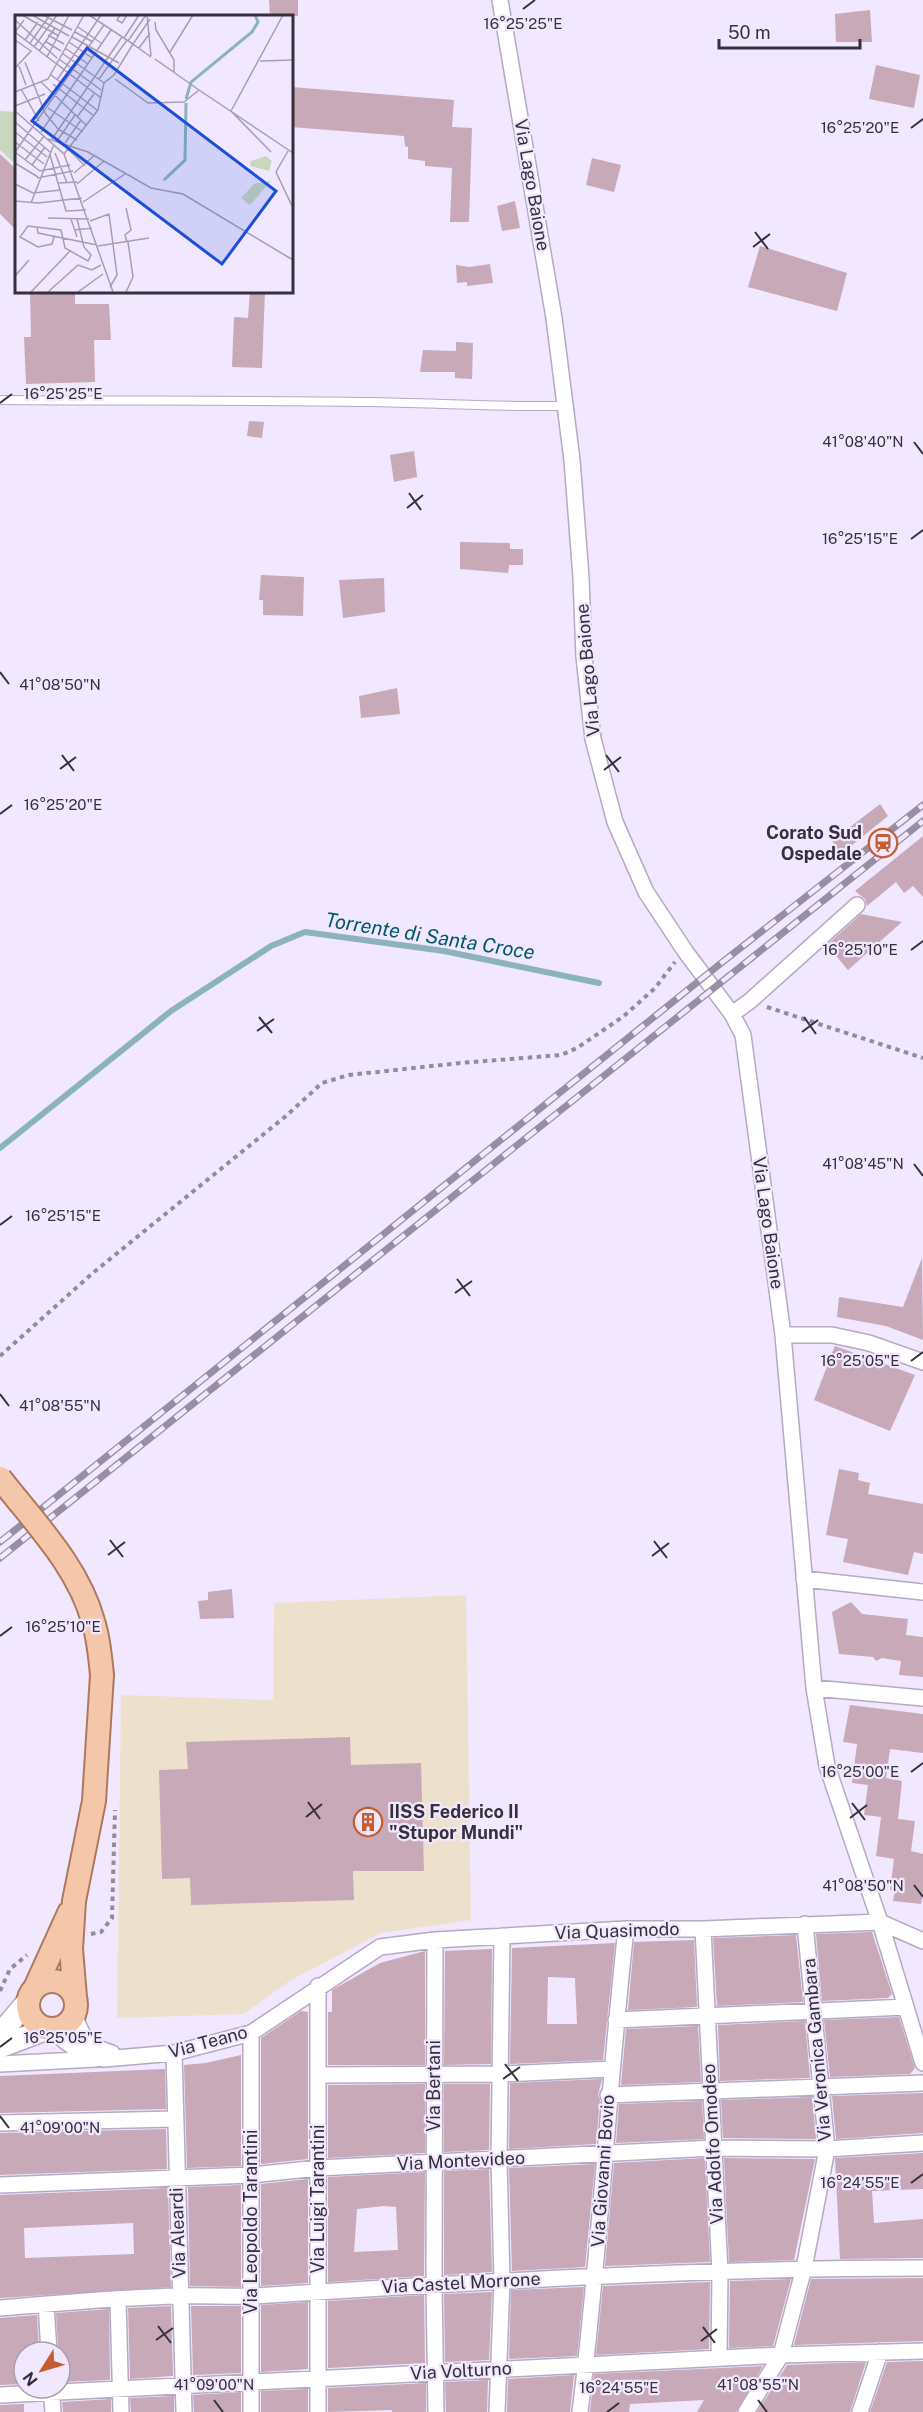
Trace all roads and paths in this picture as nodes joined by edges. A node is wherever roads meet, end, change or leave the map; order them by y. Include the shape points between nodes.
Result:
1 (500, 0) edge
2 (0, 400) edge
3 (565, 406) junction
4 (857, 904) dead end
5 (685, 951) junction
6 (750, 1001) junction
7 (732, 1014) junction
8 (923, 1058) edge
9 (783, 1335) junction
10 (0, 1356) edge
11 (923, 1362) edge
12 (0, 1478) edge
13 (804, 1579) junction
14 (923, 1593) edge
15 (814, 1688) junction
16 (923, 1698) edge
17 (74, 1901) junction
18 (880, 1922) junction
19 (805, 1924) junction
20 (626, 1929) junction
21 (703, 1929) junction
22 (502, 1936) junction
23 (435, 1940) junction
24 (923, 1941) edge
25 (318, 1986) junction
26 (32, 1994) junction
27 (75, 2005) junction
28 (906, 2007) junction
29 (814, 2011) junction
30 (707, 2016) junction
31 (616, 2020) junction
32 (49, 2029) junction
33 (251, 2033) junction
34 (0, 2034) edge
35 (0, 2047) edge
36 (174, 2053) junction
37 (121, 2056) junction
38 (104, 2059) junction
39 (923, 2063) edge
40 (0, 2064) edge
41 (612, 2069) junction
42 (500, 2074) junction
43 (318, 2075) junction
44 (434, 2075) junction
45 (923, 2083) edge
46 (821, 2087) junction
47 (711, 2091) junction
48 (608, 2095) junction
49 (174, 2119) junction
50 (0, 2123) edge
51 (923, 2143) edge
52 (714, 2148) junction
53 (827, 2149) junction
54 (605, 2153) junction
55 (499, 2160) junction
56 (434, 2163) junction
57 (318, 2168) junction
58 (251, 2175) junction
59 (176, 2179) junction
60 (0, 2185) edge
61 (804, 2268) junction
62 (923, 2268) edge
63 (720, 2272) junction
64 (595, 2277) junction
65 (502, 2281) junction
66 (434, 2285) junction
67 (318, 2291) junction
68 (180, 2296) junction
69 (251, 2296) junction
70 (118, 2299) junction
71 (46, 2304) junction
72 (0, 2308) edge
73 (48, 2340) edge
74 (923, 2351) edge
75 (880, 2352) junction
76 (781, 2355) junction
77 (719, 2358) junction
78 (586, 2366) junction
79 (498, 2369) junction
80 (435, 2372) junction
81 (318, 2380) junction
82 (183, 2384) junction
83 (251, 2384) junction
84 (121, 2389) junction
85 (72, 2390) edge
86 (121, 2412) edge
87 (184, 2412) edge
88 (251, 2412) edge
89 (318, 2412) edge
90 (436, 2412) edge
91 (497, 2412) edge
92 (580, 2412) edge
93 (746, 2412) edge
94 (860, 2412) edge

1 - 3 street, Via Lago Baione via 554,318
2 - 3 lane
3 - 5 street, Via Lago Baione via 593,739 615,822 646,892
4 - 6 street
5 - 7 street, Via Lago Baione
5 - 10 path via 655,988 624,1016 561,1055 349,1075 322,1083 94,1272
6 - 7 street
6 - 8 path
7 - 9 street, Via Lago Baione via 743,1035
9 - 11 street via 832,1335
9 - 13 street, Via Lago Baione
12 - 17 main road, bridge via 60,1555 86,1600 99,1641 102,1676 94,1801
13 - 14 street
13 - 15 street, Via Lago Baione
15 - 16 street
15 - 18 street, Via Lago Baione via 827,1766
17 - 26 main road
17 - 27 main road via 71,1949
18 - 19 street, Via Quasimodo
18 - 24 street, Via Quasimodo
18 - 28 street, Via Lago Baione
19 - 21 street, Via Quasimodo
19 - 29 street, Via Veronica Gambara
20 - 21 street, Via Quasimodo
20 - 22 street, Via Quasimodo
20 - 31 street, Via Giovanni Bovio
21 - 30 street, Via Adolfo Omodeo
22 - 23 street, Via Quasimodo
22 - 42 street
23 - 25 street, Via Quasimodo via 380,1947
23 - 44 street, Via Bertani
25 - 33 street, Via Teano
25 - 43 street, Via Luigi Tarantini
26 - 27 main road via 43,1983 60,1982 67,1986
26 - 32 main road via 32,2018
26 - 34 main road
27 - 32 main road via 66,2025
27 - 37 street, Via Teano via 79,2031 85,2038 98,2049
28 - 29 street
28 - 39 street, Via Lago Baione
29 - 30 street
29 - 46 street, Via Veronica Gambara
30 - 31 street
30 - 47 street, Via Adolfo Omodeo
31 - 41 street, Via Giovanni Bovio
32 - 35 main road
32 - 38 street, Via Teano via 73,2048
33 - 36 street, Via Teano
33 - 58 street, Via Leopoldo Tarantini
36 - 37 street, Via Teano
36 - 49 street, Via Aleardi
37 - 38 street, Via Teano
38 - 40 street, Via Teano
41 - 42 street
41 - 48 street, Via Giovanni Bovio
42 - 44 street
42 - 55 street
43 - 44 street
43 - 57 street, Via Luigi Tarantini
44 - 56 street, Via Bertani
45 - 46 street
46 - 47 street
46 - 53 street, Via Veronica Gambara
47 - 48 street
47 - 52 street, Via Adolfo Omodeo
48 - 54 street, Via Giovanni Bovio
49 - 50 street
49 - 59 street, Via Aleardi
51 - 53 street, Via Montevideo
52 - 53 street, Via Montevideo
52 - 54 street, Via Montevideo
52 - 63 street, Via Adolfo Omodeo
53 - 61 street, Via Veronica Gambara
54 - 55 street, Via Montevideo
54 - 64 street, Via Giovanni Bovio
55 - 56 street, Via Montevideo
55 - 65 street
56 - 57 street, Via Montevideo
56 - 66 street, Via Bertani
57 - 58 street, Via Montevideo
57 - 67 street, Via Luigi Tarantini
58 - 59 street, Via Montevideo
58 - 69 street, Via Leopoldo Tarantini
59 - 60 street, Via Montevideo
59 - 68 street, Via Aleardi
61 - 62 street, Via Castel Morrone
61 - 63 street, Via Castel Morrone
61 - 76 street, Via Veronica Gambara
63 - 64 street, Via Castel Morrone
63 - 77 street, Via Adolfo Omodeo
64 - 65 street, Via Castel Morrone
64 - 78 street, Via Giovanni Bovio
65 - 66 street, Via Castel Morrone
65 - 79 street
66 - 67 street, Via Castel Morrone
66 - 80 street, Via Bertani
67 - 69 street, Via Castel Morrone
67 - 81 street, Via Luigi Tarantini
68 - 69 street, Via Castel Morrone
68 - 70 street, Via Castel Morrone
68 - 82 street, Via Aleardi
69 - 83 street, Via Leopoldo Tarantini
70 - 71 street, Via Castel Morrone
70 - 84 street
71 - 72 street, Via Castel Morrone
71 - 73 street
74 - 75 street, Via Volturno
75 - 76 street, Via Volturno
75 - 94 street
76 - 77 street, Via Volturno
76 - 93 street, Via Veronica Gambara
77 - 78 street, Via Volturno
78 - 79 street, Via Volturno
78 - 92 street, Via Giovanni Bovio
79 - 80 street, Via Volturno
79 - 91 street
80 - 81 street, Via Volturno
80 - 90 street, Via Bertani
81 - 83 street, Via Volturno
81 - 89 street, Via Luigi Tarantini
82 - 83 street, Via Volturno
82 - 84 street, Via Volturno
82 - 87 street, Via Aleardi
83 - 88 street, Via Leopoldo Tarantini
84 - 85 street, Via Volturno
84 - 86 street

